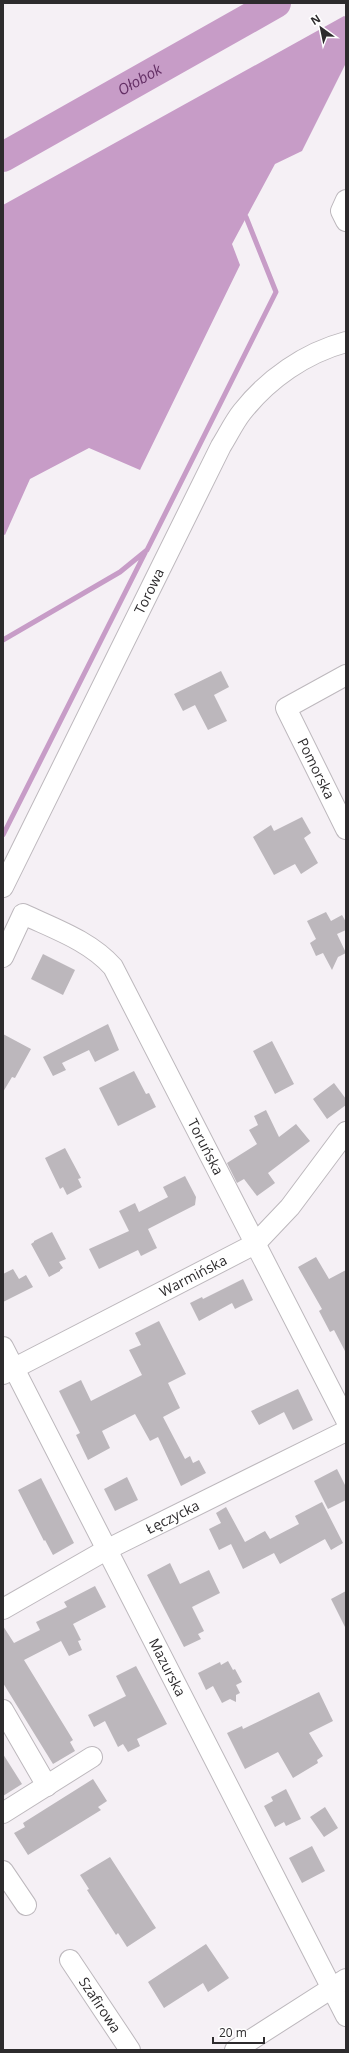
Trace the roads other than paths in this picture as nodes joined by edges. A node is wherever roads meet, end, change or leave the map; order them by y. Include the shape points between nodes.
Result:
1 (346, 200) edge
2 (346, 221) edge
3 (346, 342) edge
4 (346, 675) edge
5 (346, 829) edge
6 (3, 887) edge
7 (3, 957) edge
8 (346, 1132) edge
9 (255, 1244) junction
10 (3, 1347) edge
11 (8, 1371) edge
12 (346, 1420) edge
13 (346, 1432) edge
14 (106, 1550) junction
15 (3, 1609) edge
16 (3, 1710) edge
17 (92, 1757) dead end
18 (47, 1786) junction
19 (3, 1814) edge
20 (3, 1871) edge
21 (26, 1905) dead end
22 (70, 1960) dead end
23 (339, 1983) edge
24 (346, 2016) edge
25 (130, 2050) edge
26 (235, 2050) edge

1 - 2 street via 341,211
3 - 6 street, Torowa via 315,353 291,367 263,389 241,412 221,446
4 - 5 street, Pomorska via 286,708
7 - 9 street, Toruńska via 23,914 84,943 114,966
8 - 9 street, Warmińska via 290,1207
9 - 11 street, Warmińska
9 - 12 street, Toruńska
10 - 11 street, Mazurska
11 - 14 street, Mazurska
13 - 14 street, Łęczycka
14 - 15 street, Łęczycka
14 - 23 street, Mazurska
16 - 18 street
17 - 18 street
18 - 19 street
20 - 21 street
22 - 25 street, Szafirowa
23 - 24 street, Mazurska
23 - 26 street

